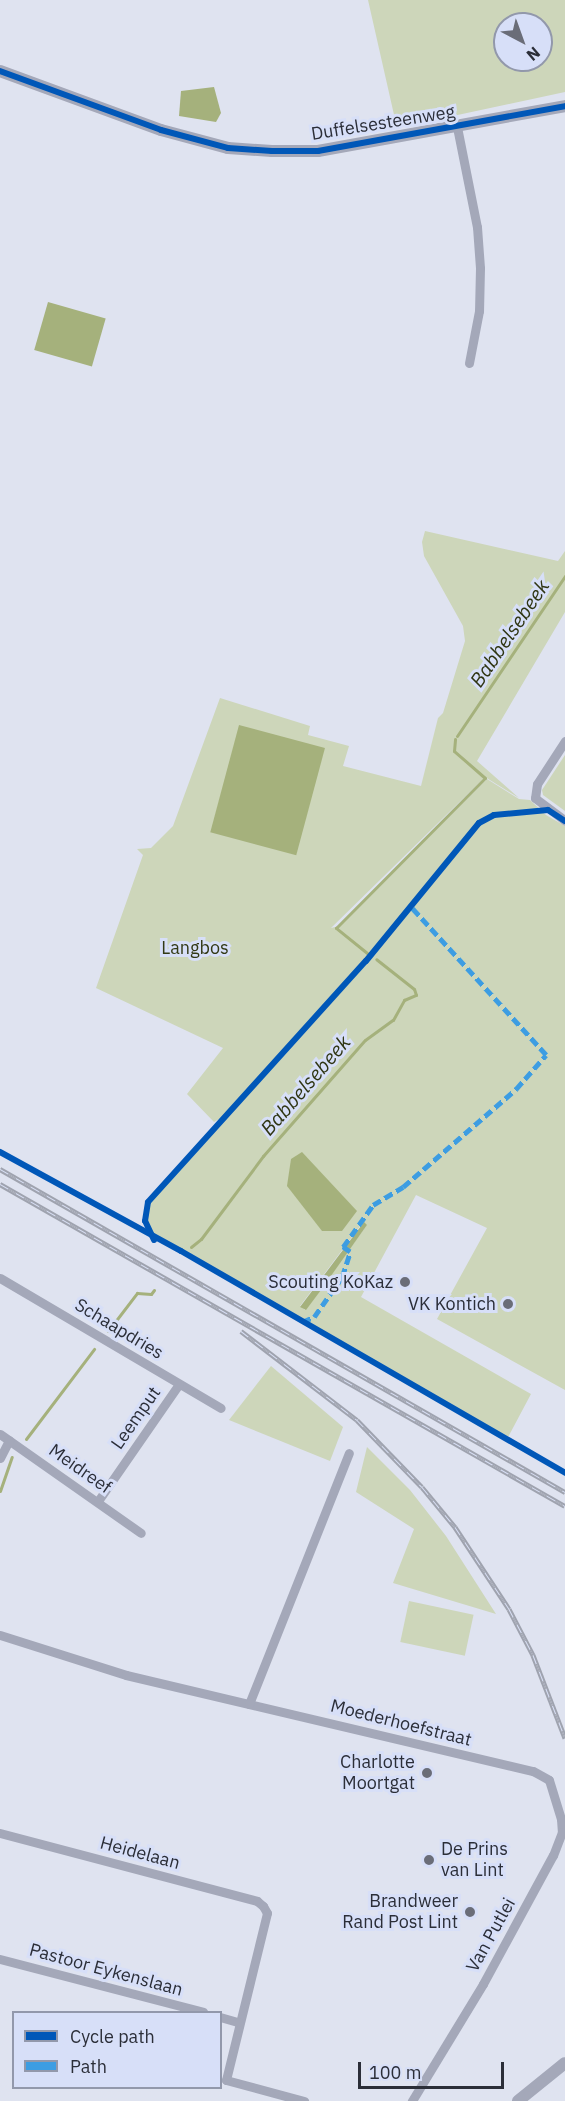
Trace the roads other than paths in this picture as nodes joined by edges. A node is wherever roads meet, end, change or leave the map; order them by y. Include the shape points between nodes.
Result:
1 (0, 71) edge
2 (565, 106) edge
3 (457, 127) junction
4 (469, 363) dead end
5 (565, 741) edge
6 (565, 821) edge
7 (0, 1278) edge
8 (179, 1384) junction
9 (221, 1408) dead end
10 (0, 1434) edge
11 (9, 1440) junction
12 (349, 1453) dead end
13 (0, 1458) edge
14 (98, 1501) junction
15 (141, 1533) dead end
16 (0, 1635) edge
17 (249, 1704) junction
18 (545, 1776) joint
19 (0, 1833) edge
20 (0, 1959) edge
21 (195, 2011) edge
22 (222, 2018) edge
23 (238, 2022) junction
24 (565, 2063) edge
25 (304, 2101) edge
26 (412, 2101) edge
27 (518, 2101) edge

1 - 3 street, Duffelsesteenweg via 161,130 228,148 318,151
2 - 3 street, Duffelsesteenweg
3 - 4 street, Duffelsesteenweg via 477,227 480,268 479,311
5 - 6 street via 537,784 535,798
7 - 8 street, Schaapdries
8 - 9 street, Schaapdries
8 - 14 street, Leemput
10 - 11 street, Meidreef
11 - 13 street
11 - 14 street, Meidreef
12 - 17 street
14 - 15 street, Meidreef
16 - 17 street, Moederhoefstraat via 126,1675
17 - 18 street, Moederhoefstraat
18 - 26 street, Van Putlei via 552,1786 561,1819 562,1832 553,1855 483,1984
19 - 23 street, Heidelaan via 257,1901 267,1913
20 - 21 street, Pastoor Eykenslaan
22 - 23 street
23 - 25 street via 226,2080
24 - 27 street

